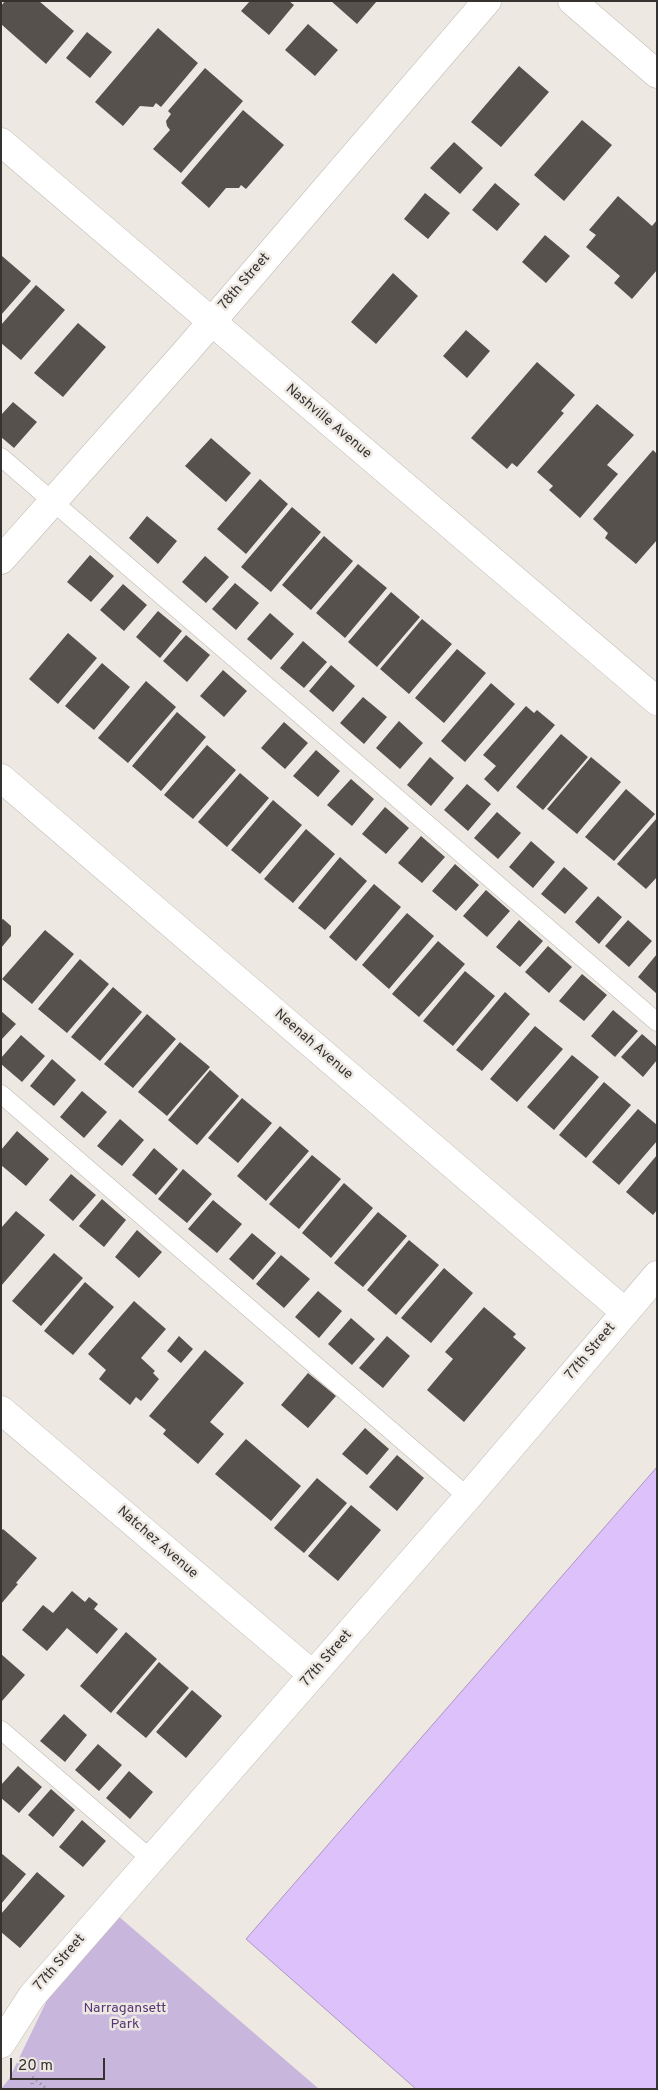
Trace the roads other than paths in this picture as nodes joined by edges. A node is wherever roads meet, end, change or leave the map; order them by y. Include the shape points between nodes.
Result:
1 (487, 1) edge
2 (572, 1) edge
3 (657, 74) edge
4 (1, 142) edge
5 (211, 322) junction
6 (1, 457) edge
7 (53, 500) junction
8 (1, 560) edge
9 (657, 701) edge
10 (1, 778) edge
11 (657, 1022) edge
12 (1, 1094) edge
13 (657, 1275) edge
14 (625, 1312) junction
15 (1, 1410) edge
16 (468, 1497) junction
17 (313, 1675) junction
18 (1, 1730) edge
19 (151, 1859) junction
20 (2, 2044) edge

1 - 5 street, 78th Street
2 - 3 street
4 - 5 street, Nashville Avenue
5 - 7 street, 78th Street
5 - 9 street, Nashville Avenue
6 - 7 lane
7 - 8 street, 78th Street
7 - 11 lane
10 - 14 street, Neenah Avenue
12 - 16 lane
13 - 14 street, 77th Street
14 - 16 street, 77th Street
15 - 17 street, Natchez Avenue
16 - 17 street, 77th Street
17 - 19 street, 77th Street
18 - 19 lane
19 - 20 street, 77th Street via 32,1996

